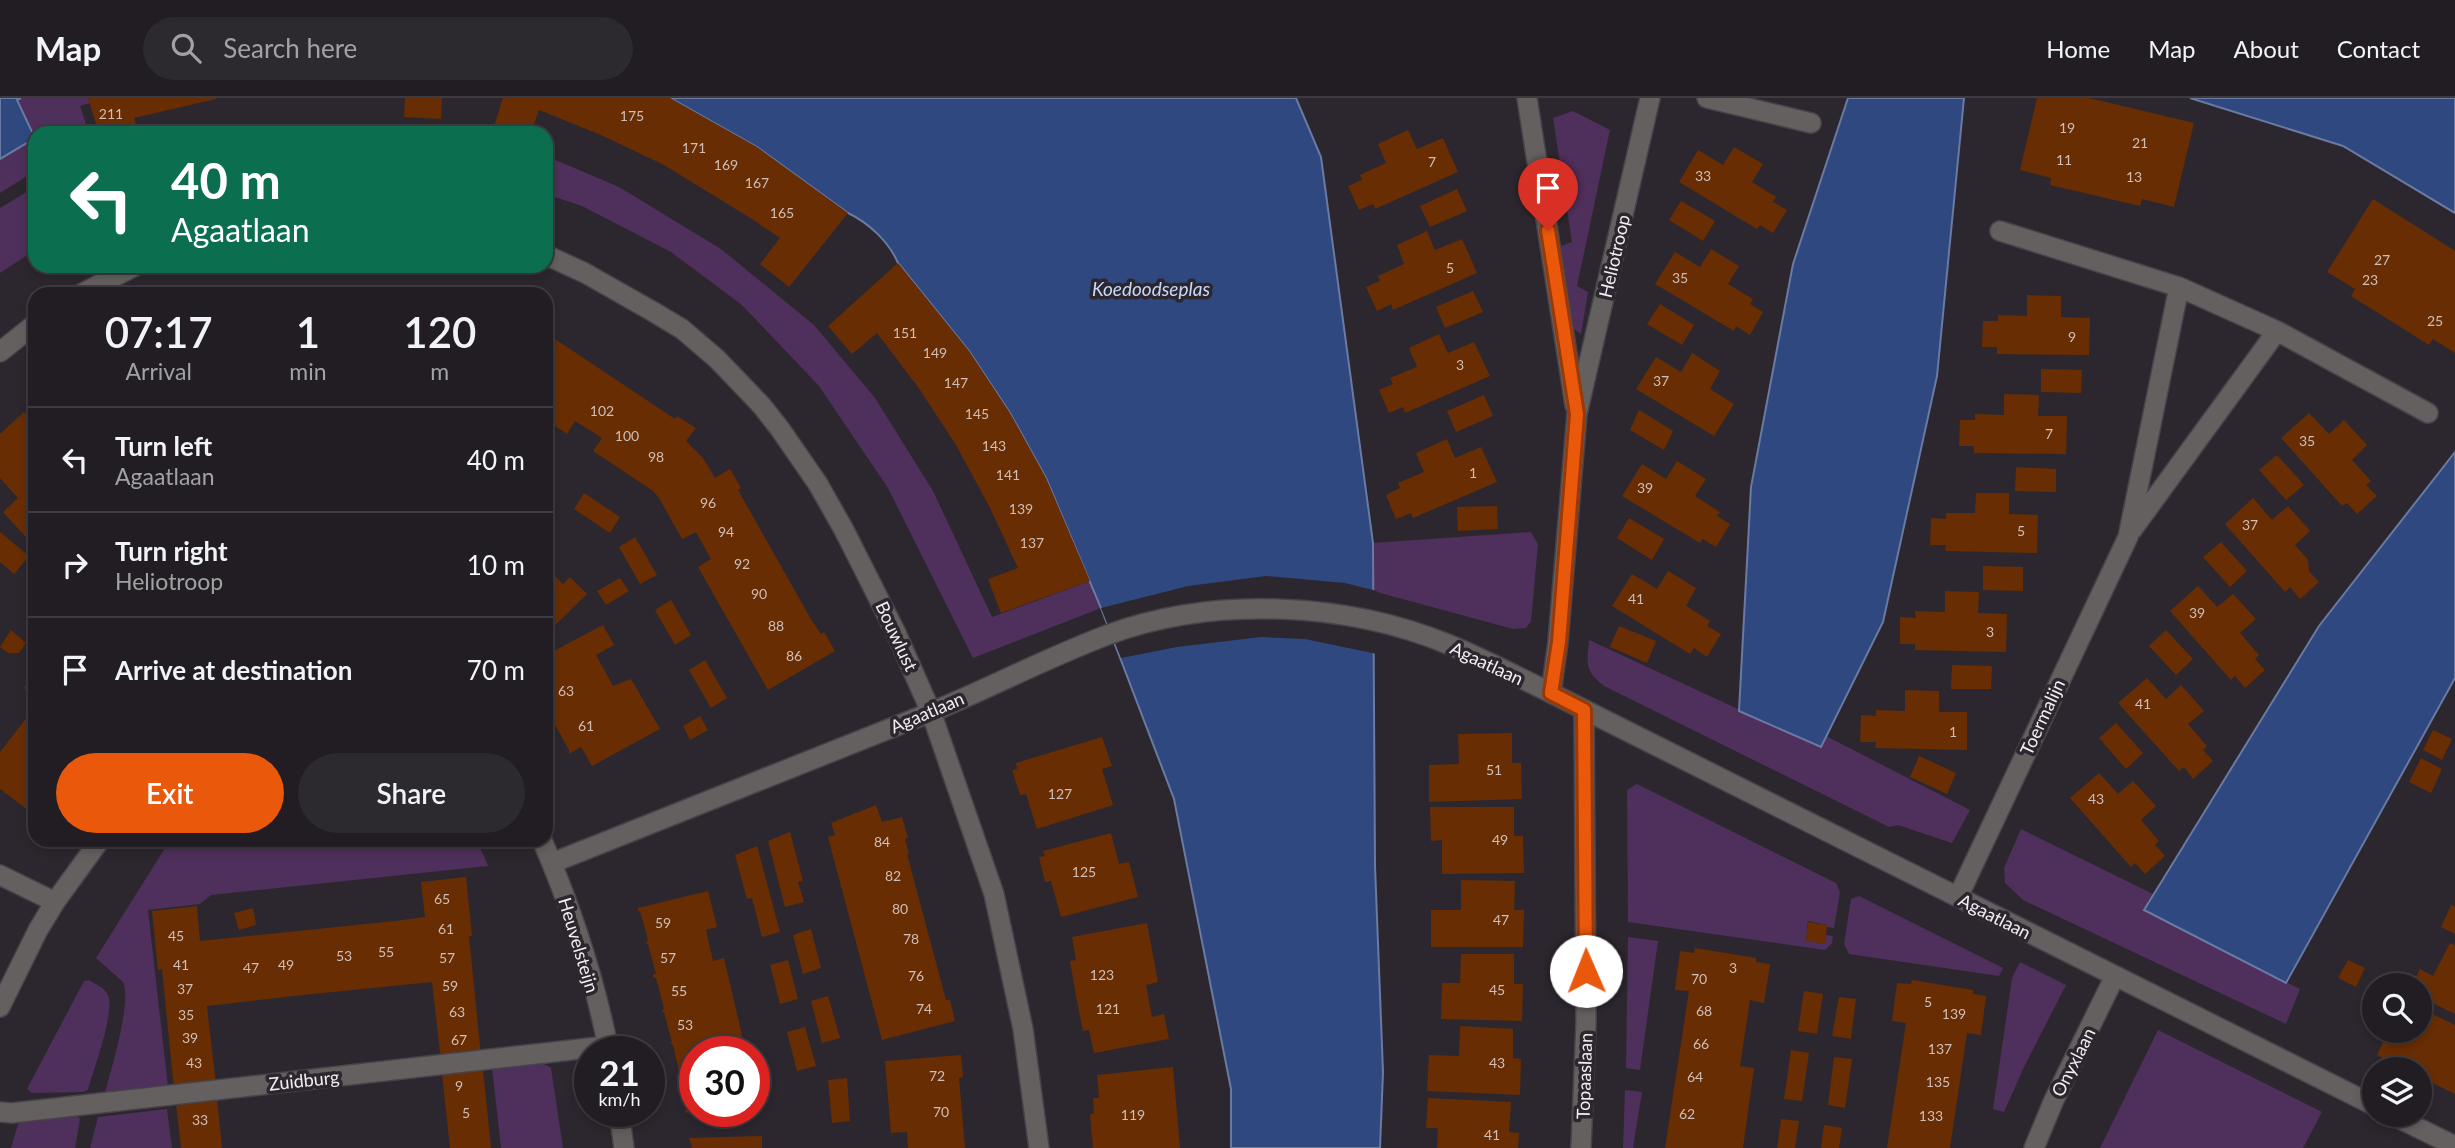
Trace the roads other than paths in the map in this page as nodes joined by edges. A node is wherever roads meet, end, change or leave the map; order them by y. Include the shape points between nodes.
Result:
1 (1527, 98) edge
2 (1650, 98) edge
3 (1707, 98) edge
4 (1811, 123) dead end
5 (2000, 231) dead end
6 (553, 258) edge
7 (122, 273) edge
8 (94, 287) edge
9 (2179, 287) junction
10 (28, 330) edge
11 (2277, 331) junction
12 (0, 352) edge
13 (2428, 413) dead end
14 (1577, 414) junction
15 (2128, 537) junction
16 (1551, 693) junction
17 (1584, 710) junction
18 (931, 712) junction
19 (95, 847) edge
20 (545, 847) edge
21 (552, 863) junction
22 (0, 875) edge
23 (1958, 897) junction
24 (55, 902) junction
25 (2115, 976) junction
26 (0, 1007) edge
27 (605, 1036) edge
28 (574, 1053) edge
29 (2362, 1100) edge
30 (0, 1112) edge
31 (621, 1127) edge
32 (2416, 1127) edge
33 (2455, 1146) edge
34 (624, 1148) edge
35 (1039, 1148) edge
36 (1581, 1148) edge
37 (2034, 1148) edge

1 - 14 street, Heliotroop
2 - 14 street, Heliotroop
3 - 4 street
5 - 9 street
6 - 18 street, Bouwlust via 681,329 762,406 804,462 844,530
7 - 8 street
9 - 11 street
9 - 15 street, Toermalijn
10 - 12 street
11 - 13 street
11 - 15 street, Toermalijn
14 - 16 street, Heliotroop
15 - 23 street, Toermalijn
16 - 17 street, Agaatlaan
16 - 18 street, Agaatlaan via 1413,632 1281,608 1187,615 1111,634
17 - 23 street, Agaatlaan
17 - 36 street, Topaaslaan via 1587,1022
18 - 21 street, Agaatlaan
18 - 35 street, Bouwlust via 1002,924 1023,1029
19 - 24 street
20 - 21 street, Heuvelsteijn
21 - 27 street, Heuvelsteijn
22 - 24 street
23 - 25 street, Agaatlaan
24 - 26 street
25 - 29 street, Agaatlaan
25 - 37 street, Onyxlaan
28 - 30 street, Zuidburg
31 - 34 street
32 - 33 street

